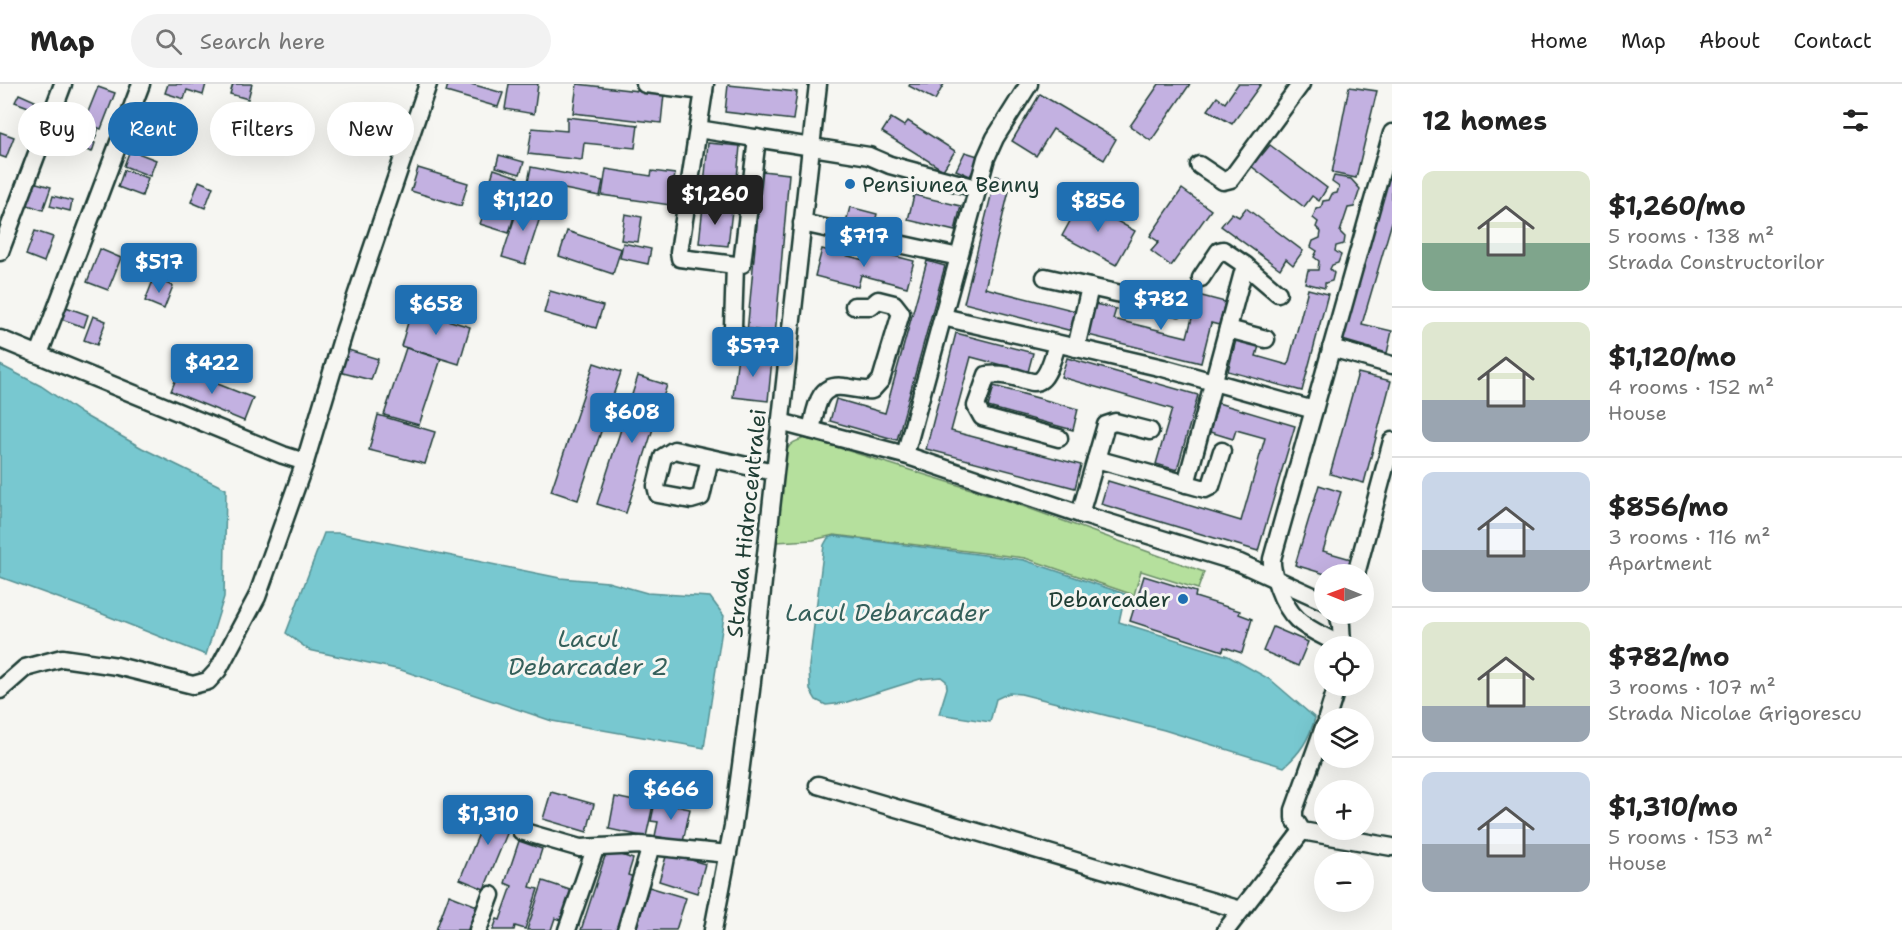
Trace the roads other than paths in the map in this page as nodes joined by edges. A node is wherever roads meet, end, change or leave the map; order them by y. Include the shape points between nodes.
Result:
1 (63, 84) edge
2 (141, 84) edge
3 (428, 84) edge
4 (645, 84) edge
5 (818, 84) edge
6 (1029, 84) edge
7 (1301, 84) edge
8 (704, 88) edge
9 (698, 129) junction
10 (1392, 133) edge
11 (757, 138) junction
12 (810, 145) junction
13 (1199, 165) dead end
14 (976, 188) junction
15 (802, 223) junction
16 (0, 252) edge
17 (959, 257) junction
18 (735, 265) junction
19 (1245, 265) junction
20 (1045, 277) dead end
21 (1201, 278) dead end
22 (1090, 287) junction
23 (1278, 293) dead end
24 (854, 306) dead end
25 (1179, 307) dead end
26 (943, 317) junction
27 (1228, 329) junction
28 (0, 339) edge
29 (1266, 339) dead end
30 (1057, 344) junction
31 (789, 346) junction
32 (1076, 348) junction
33 (1331, 348) junction
34 (39, 354) junction
35 (1392, 365) edge
36 (1213, 381) junction
37 (1314, 410) junction
38 (780, 422) junction
39 (811, 430) junction
40 (1150, 431) dead end
41 (1059, 438) dead end
42 (1222, 451) dead end
43 (1391, 451) edge
44 (905, 455) junction
45 (710, 458) dead end
46 (1096, 459) junction
47 (305, 462) junction
48 (774, 472) junction
49 (1185, 484) junction
50 (1080, 514) junction
51 (1359, 564) edge
52 (1276, 581) junction
53 (1314, 597) edge
54 (1324, 636) edge
55 (0, 690) edge
56 (1314, 755) edge
57 (818, 784) dead end
58 (521, 831) dead end
59 (1302, 831) junction
60 (651, 846) junction
61 (1392, 847) edge
62 (595, 849) junction
63 (728, 854) junction
64 (491, 895) dead end
65 (1241, 910) junction
66 (478, 930) edge
67 (567, 930) edge
68 (626, 930) edge
69 (713, 930) edge
70 (1226, 930) edge

1 - 16 street
2 - 34 street
3 - 47 street via 345,329
4 - 8 street
5 - 12 street, Strada Hidrocentralei
6 - 14 street via 995,138
7 - 13 street via 1231,179 1223,181
8 - 9 street
9 - 11 street
9 - 18 street via 679,252 686,260
10 - 33 street
11 - 12 street
11 - 18 street via 744,258 742,264
12 - 14 street via 869,156
12 - 15 street, Strada Hidrocentralei
14 - 17 street
15 - 17 street
15 - 31 street, Strada Hidrocentralei
17 - 26 street
18 - 31 street via 735,333
19 - 21 street via 1223,249
19 - 23 street
19 - 27 street
20 - 22 street
22 - 25 street
22 - 32 street
24 - 39 street via 871,306 878,300 894,304 900,313 881,380 872,390 828,388 820,398
26 - 30 street
26 - 44 street
27 - 29 street
27 - 36 street
28 - 34 street
30 - 32 street
30 - 41 street via 1051,366 1041,381 987,375 976,406 982,417
31 - 38 street, Strada Hidrocentralei
32 - 36 street
33 - 35 street
33 - 37 street
34 - 47 street
36 - 37 street
36 - 49 street
37 - 52 street via 1272,559
38 - 39 street
38 - 48 street, Strada Hidrocentralei
39 - 44 street
40 - 46 street via 1110,422
42 - 49 street via 1209,488
43 - 51 street
44 - 50 street
45 - 48 street
46 - 49 street
46 - 50 street
47 - 55 street via 257,597 218,670 208,681 193,685 117,666 62,658 25,668
48 - 63 street, Strada Hidrocentralei
50 - 52 street via 1240,563
52 - 53 street
52 - 54 street via 1289,612
56 - 59 street via 1294,810
57 - 65 street
58 - 62 street
59 - 61 street
59 - 65 street
60 - 62 street via 609,845
60 - 63 street
60 - 68 street
62 - 67 street
63 - 69 street, Strada Hidrocentralei
64 - 66 street
65 - 70 street

